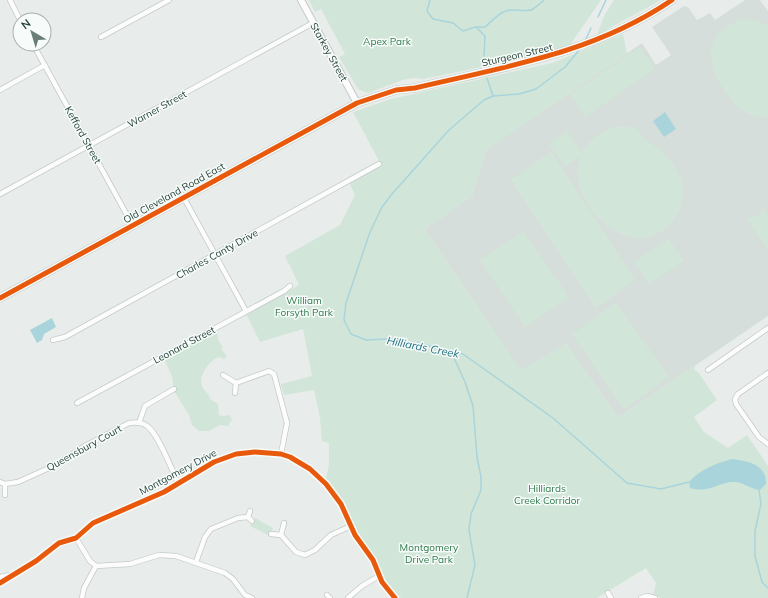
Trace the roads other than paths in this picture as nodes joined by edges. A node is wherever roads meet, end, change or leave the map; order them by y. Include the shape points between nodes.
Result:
1 (10, 0) edge
2 (169, 0) edge
3 (301, 0) edge
4 (672, 0) edge
5 (16, 12) edge
6 (313, 23) junction
7 (101, 37) dead end
8 (38, 52) edge
9 (45, 65) junction
10 (0, 90) edge
11 (357, 103) junction
12 (89, 146) junction
13 (379, 164) dead end
14 (0, 194) edge
15 (184, 198) junction
16 (133, 226) junction
17 (216, 255) junction
18 (290, 286) dead end
19 (0, 298) edge
20 (246, 311) junction
21 (768, 328) edge
22 (53, 340) dead end
23 (708, 370) dead end
24 (768, 373) edge
25 (223, 375) dead end
26 (236, 383) junction
27 (174, 389) dead end
28 (235, 393) dead end
29 (77, 403) dead end
30 (140, 423) junction
31 (767, 443) edge
32 (281, 454) junction
33 (0, 482) edge
34 (178, 483) junction
35 (5, 484) junction
36 (5, 495) dead end
37 (250, 511) dead end
38 (248, 517) junction
39 (252, 521) dead end
40 (284, 523) dead end
41 (351, 526) junction
42 (271, 534) dead end
43 (281, 535) junction
44 (76, 538) junction
45 (196, 562) junction
46 (96, 566) junction
47 (15, 574) junction
48 (379, 576) junction
49 (0, 577) edge
50 (0, 582) edge
51 (608, 593) dead end
52 (244, 596) edge
53 (395, 597) edge
54 (82, 598) edge
55 (252, 598) edge
56 (348, 598) edge
57 (611, 598) edge
58 (641, 598) edge
59 (655, 598) edge

1 - 5 street
2 - 7 street
3 - 6 street, Starkey Street
4 - 11 main road, Sturgeon Street via 630,25 562,53 415,88 396,90
6 - 11 street, Starkey Street
6 - 12 street, Warner Street
8 - 9 street, Kefford Street
9 - 10 street
9 - 12 street, Kefford Street
11 - 15 main road, Old Cleveland Road East
12 - 14 street, Warner Street
12 - 16 street, Kefford Street
13 - 17 street, Charles Canty Drive
15 - 16 main road, Old Cleveland Road East
15 - 17 street
16 - 19 main road, Old Cleveland Road East
17 - 20 street
17 - 22 street, Charles Canty Drive via 65,337
18 - 20 street, Leonard Street
20 - 29 street, Leonard Street
21 - 23 street
24 - 31 street via 738,394 735,399 759,437
25 - 26 street
26 - 28 street
26 - 32 street via 263,372 269,371 274,374 287,423
27 - 30 street via 145,406
30 - 34 street via 151,429
30 - 35 street, Queensbury Court via 129,423 83,447 58,464 18,482
32 - 34 street, Montgomery Drive via 250,452 228,456
32 - 41 street, Montgomery Drive via 304,465 320,477 336,496
33 - 35 street
34 - 44 street, Montgomery Drive via 164,492 93,523
35 - 36 street
37 - 38 street
38 - 39 street
38 - 45 street via 238,518 211,529 205,537
40 - 43 street
41 - 43 street via 325,538 315,550 305,555 296,552
41 - 48 street, Montgomery Drive via 373,560
42 - 43 street
44 - 46 street
44 - 47 street, Montgomery Drive via 59,543
45 - 46 street via 164,555 130,564
45 - 52 street via 225,573 233,579
46 - 54 street via 84,588
47 - 49 street, Montgomery Drive
47 - 50 street, Montgomery Drive
48 - 53 street, Montgomery Drive
48 - 56 street
51 - 57 street
52 - 55 street
58 - 59 street

